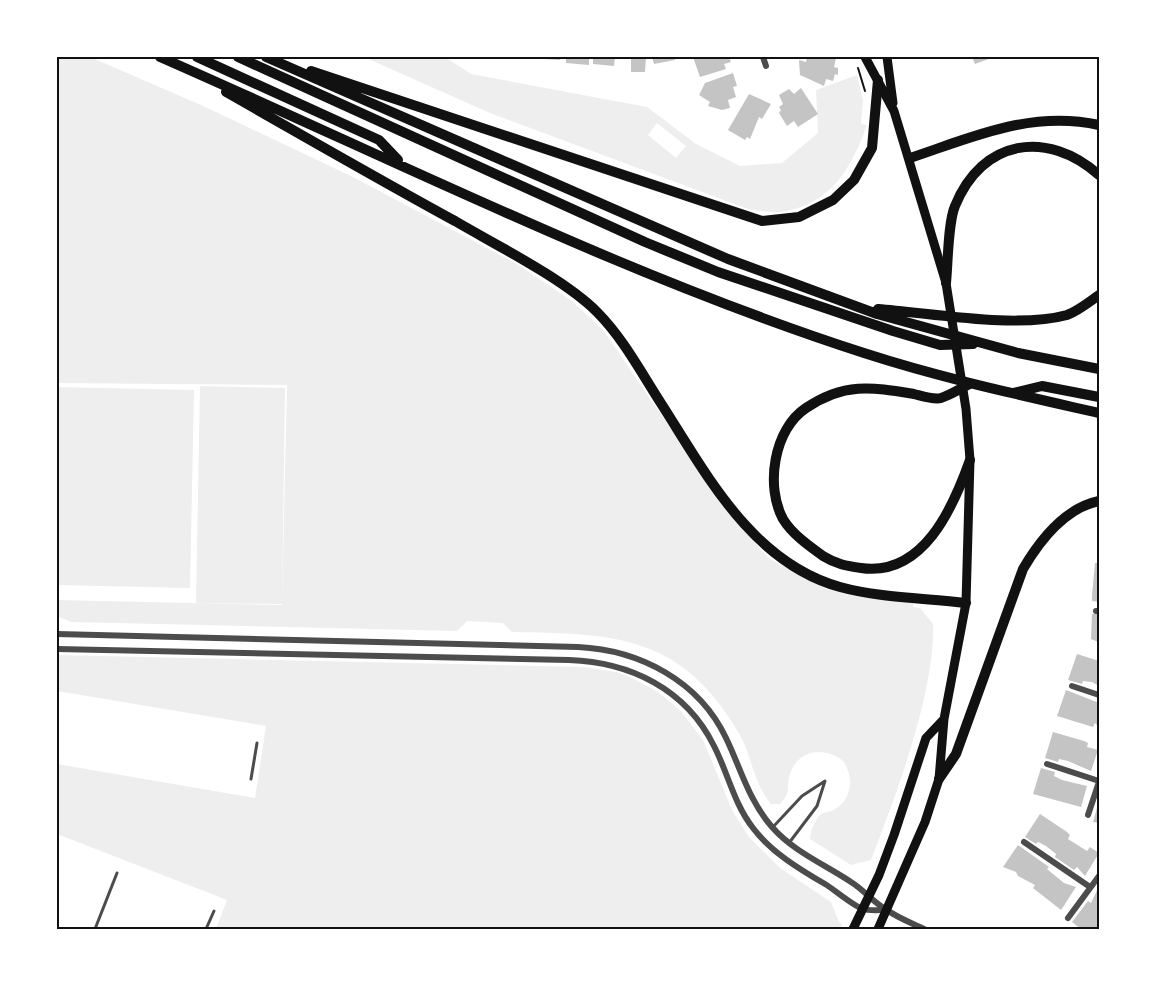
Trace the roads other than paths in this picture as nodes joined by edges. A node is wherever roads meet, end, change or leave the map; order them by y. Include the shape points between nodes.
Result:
1 (160, 57) edge
2 (197, 57) edge
3 (238, 57) edge
4 (267, 57) edge
5 (763, 57) edge
6 (865, 57) edge
7 (887, 57) edge
8 (179, 65) junction
9 (766, 66) dead end
10 (878, 80) junction
11 (894, 111) junction
12 (1099, 125) edge
13 (910, 158) junction
14 (403, 165) junction
15 (1099, 175) edge
16 (946, 283) junction
17 (1099, 296) edge
18 (858, 307) junction
19 (985, 344) junction
20 (1099, 369) edge
21 (970, 384) junction
22 (1010, 393) junction
23 (1099, 397) edge
24 (1099, 413) edge
25 (970, 460) junction
26 (1099, 501) edge
27 (966, 603) junction
28 (57, 634) edge
29 (57, 649) edge
30 (1071, 686) dead end
31 (1099, 695) edge
32 (944, 719) junction
33 (256, 743) dead end
34 (1047, 764) dead end
35 (251, 779) dead end
36 (939, 779) junction
37 (1099, 782) edge
38 (1088, 815) dead end
39 (772, 828) junction
40 (1024, 842) dead end
41 (789, 843) junction
42 (117, 873) dead end
43 (1099, 876) edge
44 (1090, 888) junction
45 (869, 895) junction
46 (862, 909) junction
47 (886, 910) junction
48 (214, 911) dead end
49 (1068, 918) dead end
50 (95, 929) edge
51 (206, 929) edge
52 (853, 929) edge
53 (878, 929) edge
54 (924, 929) edge

1 - 8 highway
2 - 14 highway via 379,140
3 - 19 highway via 718,272 940,345
4 - 10 highway via 762,221 799,217 833,200 854,180 872,148
4 - 18 highway via 728,259
5 - 9 street
6 - 10 main road
7 - 11 main road
8 - 14 highway
8 - 27 highway via 487,239 550,277 597,312 631,356 728,504 758,541 789,564 842,587
10 - 11 main road
11 - 13 main road
12 - 13 highway via 1040,119
13 - 16 main road
14 - 21 highway via 688,289 863,352
15 - 16 highway via 1085,162 1045,147 1012,149 993,155 980,165 954,207
16 - 25 main road
17 - 18 highway via 1070,314 1033,320
18 - 19 highway
19 - 20 highway
21 - 22 highway
21 - 25 highway via 939,398 870,387 845,389 824,397 803,410 776,451 775,488 783,519 805,544 836,564 872,570 906,560 934,535 956,499
22 - 23 highway via 1042,386
22 - 24 highway
25 - 27 main road
26 - 36 highway via 1083,504 1060,523 1039,542 1023,568 956,754
27 - 32 main road
28 - 39 street via 578,646 617,651 660,668 703,703 726,739 752,798
29 - 46 street via 581,660 621,667 660,685 697,719 714,745 741,808 762,839 798,868
30 - 31 street
32 - 36 main road
32 - 45 main road via 926,738 894,836
33 - 35 lane
34 - 37 street
36 - 47 main road via 925,822
37 - 38 street
39 - 41 street
39 - 41 lane via 802,796 825,781 816,806
40 - 44 street
41 - 45 street
42 - 50 lane
43 - 44 street
44 - 49 street
45 - 46 main road
45 - 47 street
46 - 47 street
46 - 52 main road
47 - 53 main road
47 - 54 street
48 - 51 lane

